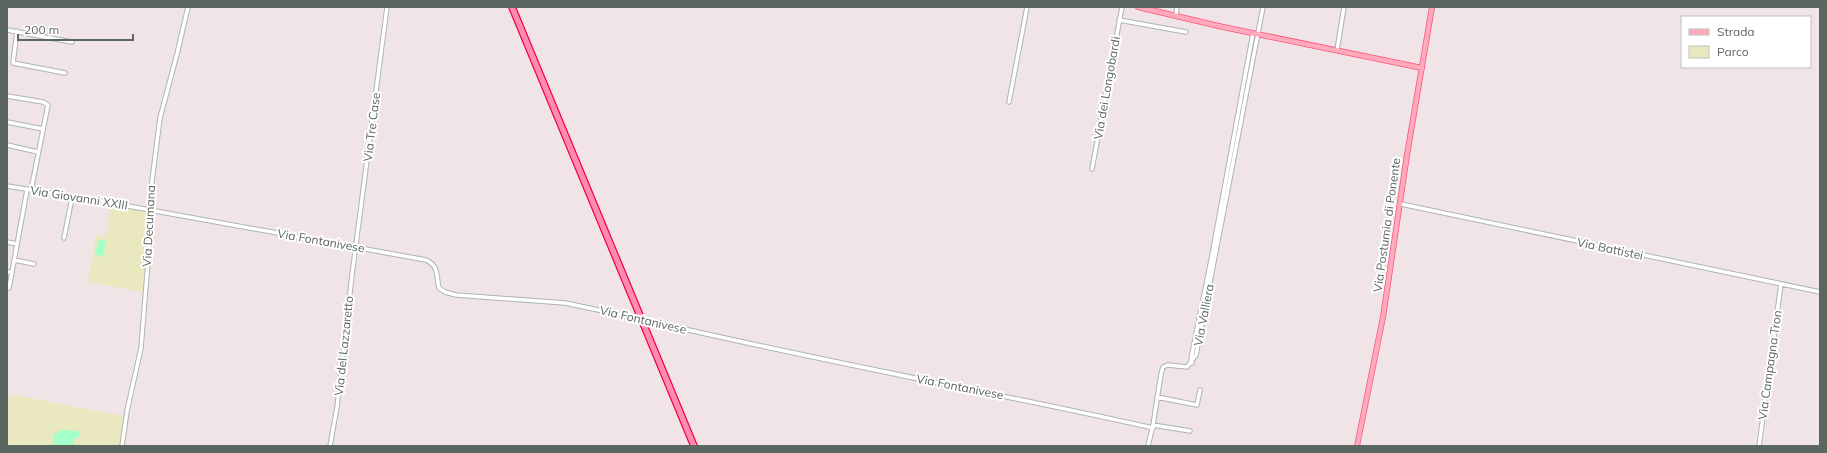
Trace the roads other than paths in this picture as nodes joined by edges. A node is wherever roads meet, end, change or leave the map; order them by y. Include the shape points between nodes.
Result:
1 (188, 7) edge
2 (387, 7) edge
3 (512, 7) edge
4 (1027, 7) edge
5 (1122, 7) edge
6 (1138, 7) edge
7 (1177, 7) edge
8 (1263, 7) edge
9 (1344, 7) edge
10 (1432, 7) edge
11 (1176, 15) junction
12 (1120, 20) junction
13 (7, 30) edge
14 (16, 31) junction
15 (1186, 32) dead end
16 (1255, 33) junction
17 (72, 42) dead end
18 (1337, 50) junction
19 (1422, 68) junction
20 (65, 73) dead end
21 (7, 96) edge
22 (1009, 102) dead end
23 (7, 122) edge
24 (43, 129) junction
25 (7, 145) edge
26 (38, 152) junction
27 (1092, 169) dead end
28 (7, 186) edge
29 (29, 190) junction
30 (72, 198) junction
31 (1401, 204) junction
32 (151, 210) junction
33 (64, 238) dead end
34 (7, 242) edge
35 (17, 245) junction
36 (356, 247) junction
37 (14, 260) junction
38 (34, 264) dead end
39 (7, 272) edge
40 (12, 272) junction
41 (1781, 284) junction
42 (9, 288) dead end
43 (1820, 292) edge
44 (1200, 390) dead end
45 (1157, 397) junction
46 (1153, 426) junction
47 (1190, 431) dead end
48 (122, 446) edge
49 (330, 446) edge
50 (694, 446) edge
51 (1148, 446) edge
52 (1357, 446) edge
53 (1759, 446) edge

1 - 32 street, Via Decumana via 160,118
2 - 36 street, Via Tre Case
3 - 50 highway
4 - 22 street
5 - 12 street, Via dei Longobardi
6 - 11 main road
7 - 11 street
8 - 16 street, Via Valliera
9 - 18 street
10 - 19 main road, Via Postumia di Ponente
11 - 16 main road
12 - 15 street
12 - 27 street, Via dei Longobardi
13 - 14 street
14 - 17 street
14 - 20 street via 13,63
16 - 18 main road
16 - 45 street, Via Valliera via 1190,359 1192,363 1187,367 1163,367
18 - 19 main road
19 - 31 main road, Via Postumia di Ponente
21 - 24 street via 48,105
23 - 24 street
24 - 26 street
25 - 26 street
26 - 29 street
28 - 29 street, Via Giovanni XXIII
29 - 30 street, Via Giovanni XXIII
29 - 35 street
30 - 32 street, Via Giovanni XXIII
30 - 33 street
31 - 41 street, Via Battistei
31 - 52 main road, Via Postumia di Ponente via 1383,317
32 - 36 street, Via Fontanivese
32 - 48 street, Via Decumana via 141,348
34 - 35 street
35 - 37 street
36 - 46 street, Via Fontanivese, bridge via 434,263 438,271 439,288 456,295 565,303 804,356
36 - 49 street, Via del Lazzaretto via 338,407
37 - 38 street
37 - 40 street
39 - 40 street
40 - 42 street
41 - 43 street, Via Battistei
41 - 53 street, Via Campagna Tron
44 - 45 street via 1197,405
45 - 46 street
46 - 47 street, Via Fontanivese
46 - 51 street

